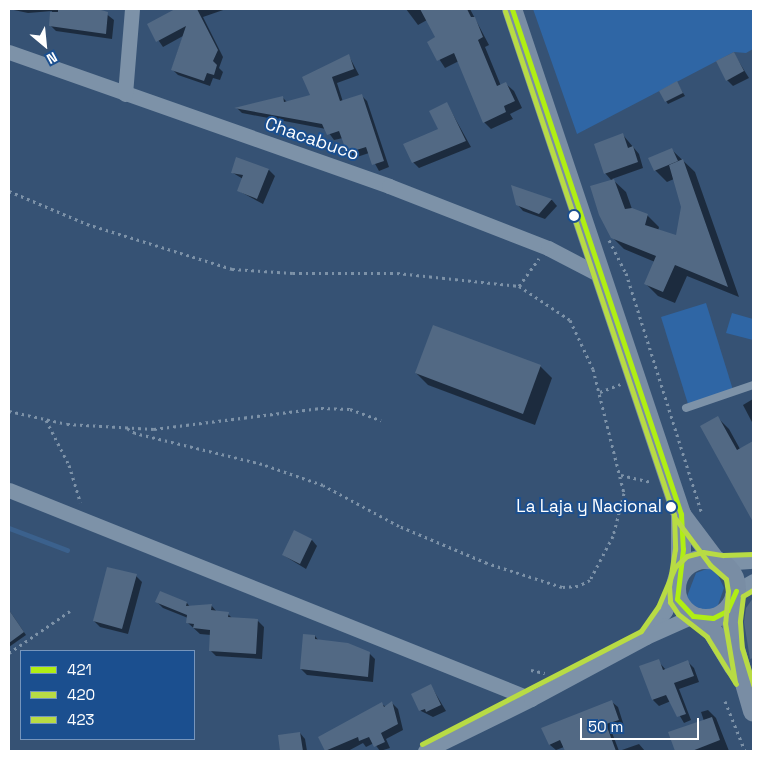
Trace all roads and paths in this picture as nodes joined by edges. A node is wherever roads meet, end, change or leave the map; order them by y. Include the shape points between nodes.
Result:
1 (132, 9) edge
2 (512, 9) edge
3 (9, 52) edge
4 (126, 94) junction
5 (9, 191) edge
6 (608, 238) dead end
7 (548, 248) junction
8 (598, 274) junction
9 (519, 286) junction
10 (753, 385) edge
11 (686, 408) dead end
12 (9, 412) edge
13 (46, 419) junction
14 (381, 420) dead end
15 (125, 427) junction
16 (621, 475) junction
17 (670, 478) junction
18 (9, 490) edge
19 (681, 514) junction
20 (703, 516) dead end
21 (85, 520) junction
22 (753, 561) edge
23 (718, 562) junction
24 (678, 579) junction
25 (753, 581) edge
26 (735, 594) junction
27 (70, 611) dead end
28 (695, 617) junction
29 (646, 637) junction
30 (9, 653) edge
31 (552, 669) dead end
32 (531, 670) dead end
33 (742, 680) junction
34 (531, 699) junction
35 (725, 701) dead end
36 (753, 711) edge
37 (452, 745) edge
38 (425, 751) edge
39 (745, 751) edge

1 - 4 street
2 - 8 main road
3 - 4 street, Chacabuco
4 - 7 street, Chacabuco via 389,186
5 - 9 path via 87,224 232,268 293,273 398,273
6 - 20 path via 626,273
7 - 8 street, Chacabuco
7 - 9 path
8 - 17 main road
9 - 16 path via 570,320 594,369
10 - 11 lane
12 - 13 path
13 - 15 path
13 - 21 path via 69,465
14 - 15 path via 350,409 322,408 154,429
15 - 16 path via 135,433 243,459 323,485 408,530 486,563 562,587 578,586 590,580 601,563 613,536 624,493
16 - 17 path via 653,482
17 - 19 main road
18 - 21 street
19 - 23 main road
19 - 24 main road
21 - 34 street
22 - 23 street
23 - 24 main road via 691,563
23 - 26 main road via 733,575
24 - 28 main road via 677,599
24 - 29 street via 665,611
25 - 26 street
26 - 28 main road via 727,611 713,618
26 - 33 main road via 734,649
27 - 30 path
28 - 29 street
28 - 33 main road via 713,632
29 - 34 street
31 - 32 path via 543,674
33 - 36 main road
34 - 37 street
35 - 39 path
37 - 38 street

